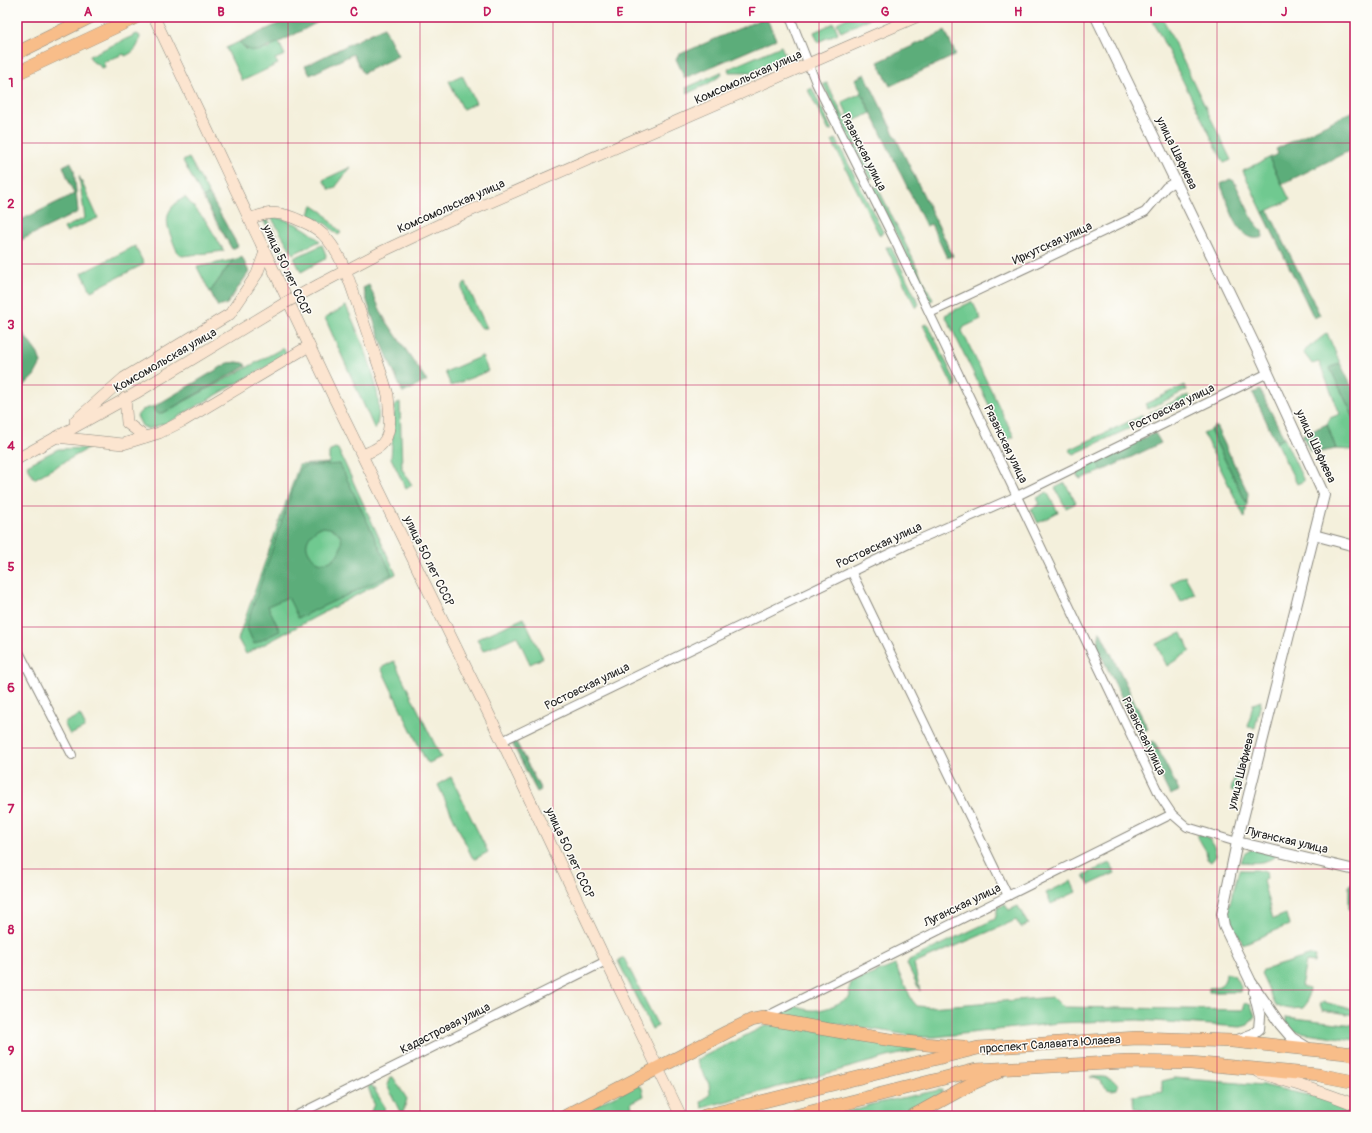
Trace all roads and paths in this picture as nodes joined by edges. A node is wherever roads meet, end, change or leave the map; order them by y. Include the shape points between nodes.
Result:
1 (90, 17) edge
2 (136, 17) edge
3 (154, 17) edge
4 (790, 17) edge
5 (916, 17) edge
6 (1096, 17) edge
7 (17, 53) edge
8 (810, 64) junction
9 (17, 73) edge
10 (1176, 181) junction
11 (249, 219) junction
12 (265, 252) junction
13 (345, 272) junction
14 (930, 313) junction
15 (309, 346) junction
16 (1268, 373) junction
17 (125, 398) junction
18 (56, 437) junction
19 (145, 437) junction
20 (363, 456) junction
21 (17, 460) edge
22 (1017, 496) junction
23 (1314, 535) junction
24 (1355, 546) edge
25 (851, 571) junction
26 (17, 648) edge
27 (502, 741) junction
28 (72, 755) dead end
29 (1172, 814) junction
30 (1237, 842) junction
31 (1355, 870) edge
32 (1008, 896) junction
33 (606, 961) junction
34 (1251, 982) junction
35 (762, 1018) junction
36 (1232, 1041) junction
37 (978, 1048) junction
38 (1308, 1048) junction
39 (1351, 1052) edge
40 (657, 1067) junction
41 (1247, 1067) junction
42 (1006, 1068) junction
43 (1355, 1082) edge
44 (1355, 1105) edge
45 (296, 1116) edge
46 (566, 1116) edge
47 (681, 1116) edge
48 (704, 1116) edge
49 (795, 1116) edge
50 (913, 1116) edge

1 - 7 main road
2 - 9 main road
3 - 11 main road, улица 50 лет СССР
4 - 8 street, Рязанская улица
5 - 8 main road, Комсомольская улица
6 - 10 street, улица Шафиева
8 - 13 main road, Комсомольская улица via 447,221
8 - 14 street, Рязанская улица via 816,83
10 - 14 street, Иркутская улица via 1166,187 1146,212
10 - 16 street, улица Шафиева
11 - 12 main road, улица 50 лет СССР
11 - 13 main road via 273,212 295,218 318,229 328,240
12 - 15 main road, улица 50 лет СССР
12 - 18 main road via 256,274 230,314 124,378
13 - 17 main road, Комсомольская улица, bridge via 320,284
13 - 20 main road via 388,395 390,415 387,435 382,445
14 - 22 street, Рязанская улица
15 - 19 main road via 183,421
15 - 20 main road, улица 50 лет СССР
16 - 22 street, Ростовская улица
16 - 23 street, улица Шафиева via 1324,495
17 - 18 main road, Комсомольская улица
17 - 19 main road via 127,423
18 - 19 main road via 123,444
18 - 21 main road, Комсомольская улица
20 - 27 main road, улица 50 лет СССР
22 - 25 street, Ростовская улица
22 - 29 street, Рязанская улица via 1160,796
23 - 24 street
23 - 30 street, улица Шафиева
25 - 27 street, Ростовская улица
25 - 32 street
26 - 28 street
27 - 33 main road, улица 50 лет СССР
29 - 30 street, Рязанская улица via 1187,827
29 - 32 street, Луганская улица
30 - 31 street, Луганская улица
30 - 34 street, улица Шафиева via 1222,914 1224,926
32 - 35 street, Луганская улица
33 - 40 main road, улица 50 лет СССР
33 - 45 street, Кадастровая улица
34 - 36 street, улица Шафиева via 1261,1022 1259,1029 1253,1034
34 - 38 street, улица Шафиева via 1292,1038
35 - 37 main road via 922,1044
35 - 40 main road via 734,1028
36 - 37 main road, проспект Салавата Юлаева via 1137,1038
36 - 38 main road, проспект Салавата Юлаева
37 - 48 main road, проспект Салавата Юлаева
38 - 39 main road, проспект Салавата Юлаева
40 - 46 main road
40 - 47 main road, улица 50 лет СССР
41 - 42 main road, проспект Салавата Юлаева via 1127,1062
41 - 43 main road, проспект Салавата Юлаева via 1319,1074
41 - 44 main road via 1282,1081 1333,1095
42 - 49 main road, проспект Салавата Юлаева via 976,1070
42 - 50 main road

